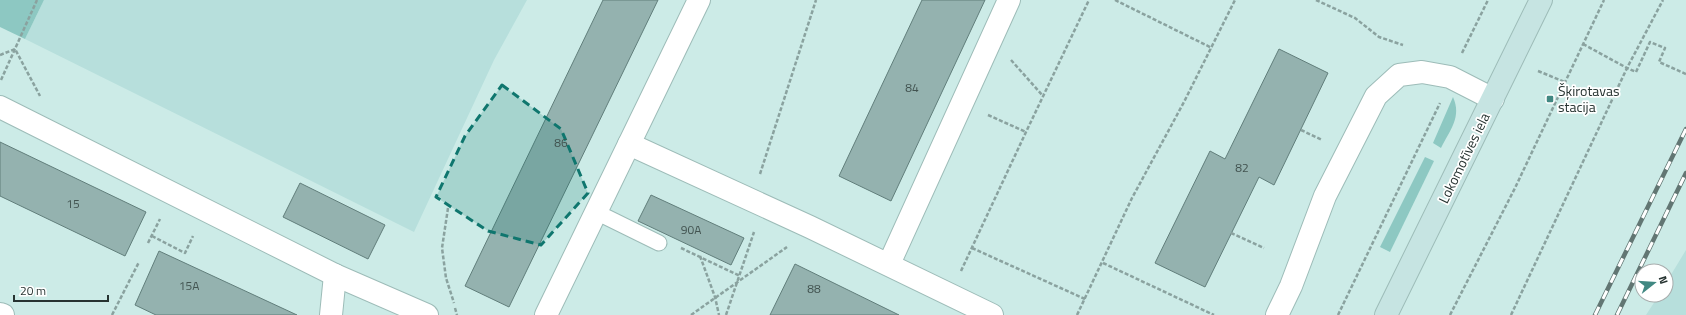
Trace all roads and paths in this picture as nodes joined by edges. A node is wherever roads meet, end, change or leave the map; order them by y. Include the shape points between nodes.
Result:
1 (37, 0) edge
2 (698, 0) edge
3 (816, 0) edge
4 (1009, 0) edge
5 (1089, 0) edge
6 (1115, 0) edge
7 (1235, 0) edge
8 (1316, 0) edge
9 (1488, 0) edge
10 (1541, 0) edge
11 (1604, 0) edge
12 (1663, 0) edge
13 (992, 38) junction
14 (1583, 44) junction
15 (1406, 46) dead end
16 (1212, 48) junction
17 (15, 49) junction
18 (0, 55) edge
19 (1627, 68) junction
20 (1686, 74) edge
21 (1450, 77) junction
22 (0, 82) edge
23 (1043, 96) junction
24 (1493, 99) junction
25 (962, 104) junction
26 (0, 107) edge
27 (1301, 130) dead end
28 (1026, 132) junction
29 (1327, 142) dead end
30 (629, 144) junction
31 (757, 203) junction
32 (448, 208) dead end
33 (206, 210) junction
34 (596, 212) junction
35 (810, 227) junction
36 (1231, 233) dead end
37 (152, 236) dead end
38 (660, 243) joint
39 (972, 248) junction
40 (1264, 248) dead end
41 (700, 256) junction
42 (138, 262) dead end
43 (1103, 262) junction
44 (889, 264) junction
45 (335, 275) junction
46 (740, 276) junction
47 (738, 281) junction
48 (950, 294) junction
49 (715, 298) junction
50 (1085, 299) junction
51 (112, 315) edge
52 (332, 315) edge
53 (427, 315) edge
54 (458, 315) edge
55 (546, 315) edge
56 (691, 315) edge
57 (719, 315) edge
58 (726, 315) edge
59 (992, 315) edge
60 (1077, 315) edge
61 (1214, 315) edge
62 (1277, 315) edge
63 (1338, 315) edge
64 (1386, 315) edge
65 (1450, 315) edge
66 (1511, 315) edge

1 - 17 path
2 - 30 street
3 - 31 path
4 - 13 street
5 - 23 path
6 - 16 path
7 - 16 path
8 - 15 path via 1356,18 1379,37
9 - 21 path
10 - 24 street, Lokomotīves iela
11 - 14 path
12 - 19 path
13 - 23 path
13 - 25 street
14 - 19 path
14 - 65 path via 1515,188
16 - 43 path via 1132,198
17 - 18 path
17 - 22 path
19 - 20 path via 1636,72 1650,42 1665,48 1658,62
19 - 66 path
21 - 24 street
21 - 62 street via 1422,72 1398,75 1376,96 1324,196 1291,286
21 - 63 path
23 - 28 path
24 - 64 street, Lokomotīves iela
25 - 28 path
25 - 44 street
26 - 33 street
27 - 29 path
28 - 39 path
30 - 31 street
30 - 34 street
31 - 35 street
31 - 46 path
32 - 54 path via 442,248 446,278
33 - 37 path via 185,253
33 - 45 street
34 - 38 lane
34 - 55 street
35 - 44 street
35 - 47 path via 802,236
36 - 40 path
38 - 41 path via 685,248
39 - 48 path
39 - 50 path
41 - 46 path
41 - 49 path
42 - 51 path
43 - 50 path
43 - 61 path
44 - 48 street
45 - 52 street
45 - 53 street
46 - 47 path
47 - 49 path
47 - 58 path
48 - 59 street
49 - 56 path
49 - 57 path
50 - 60 path

